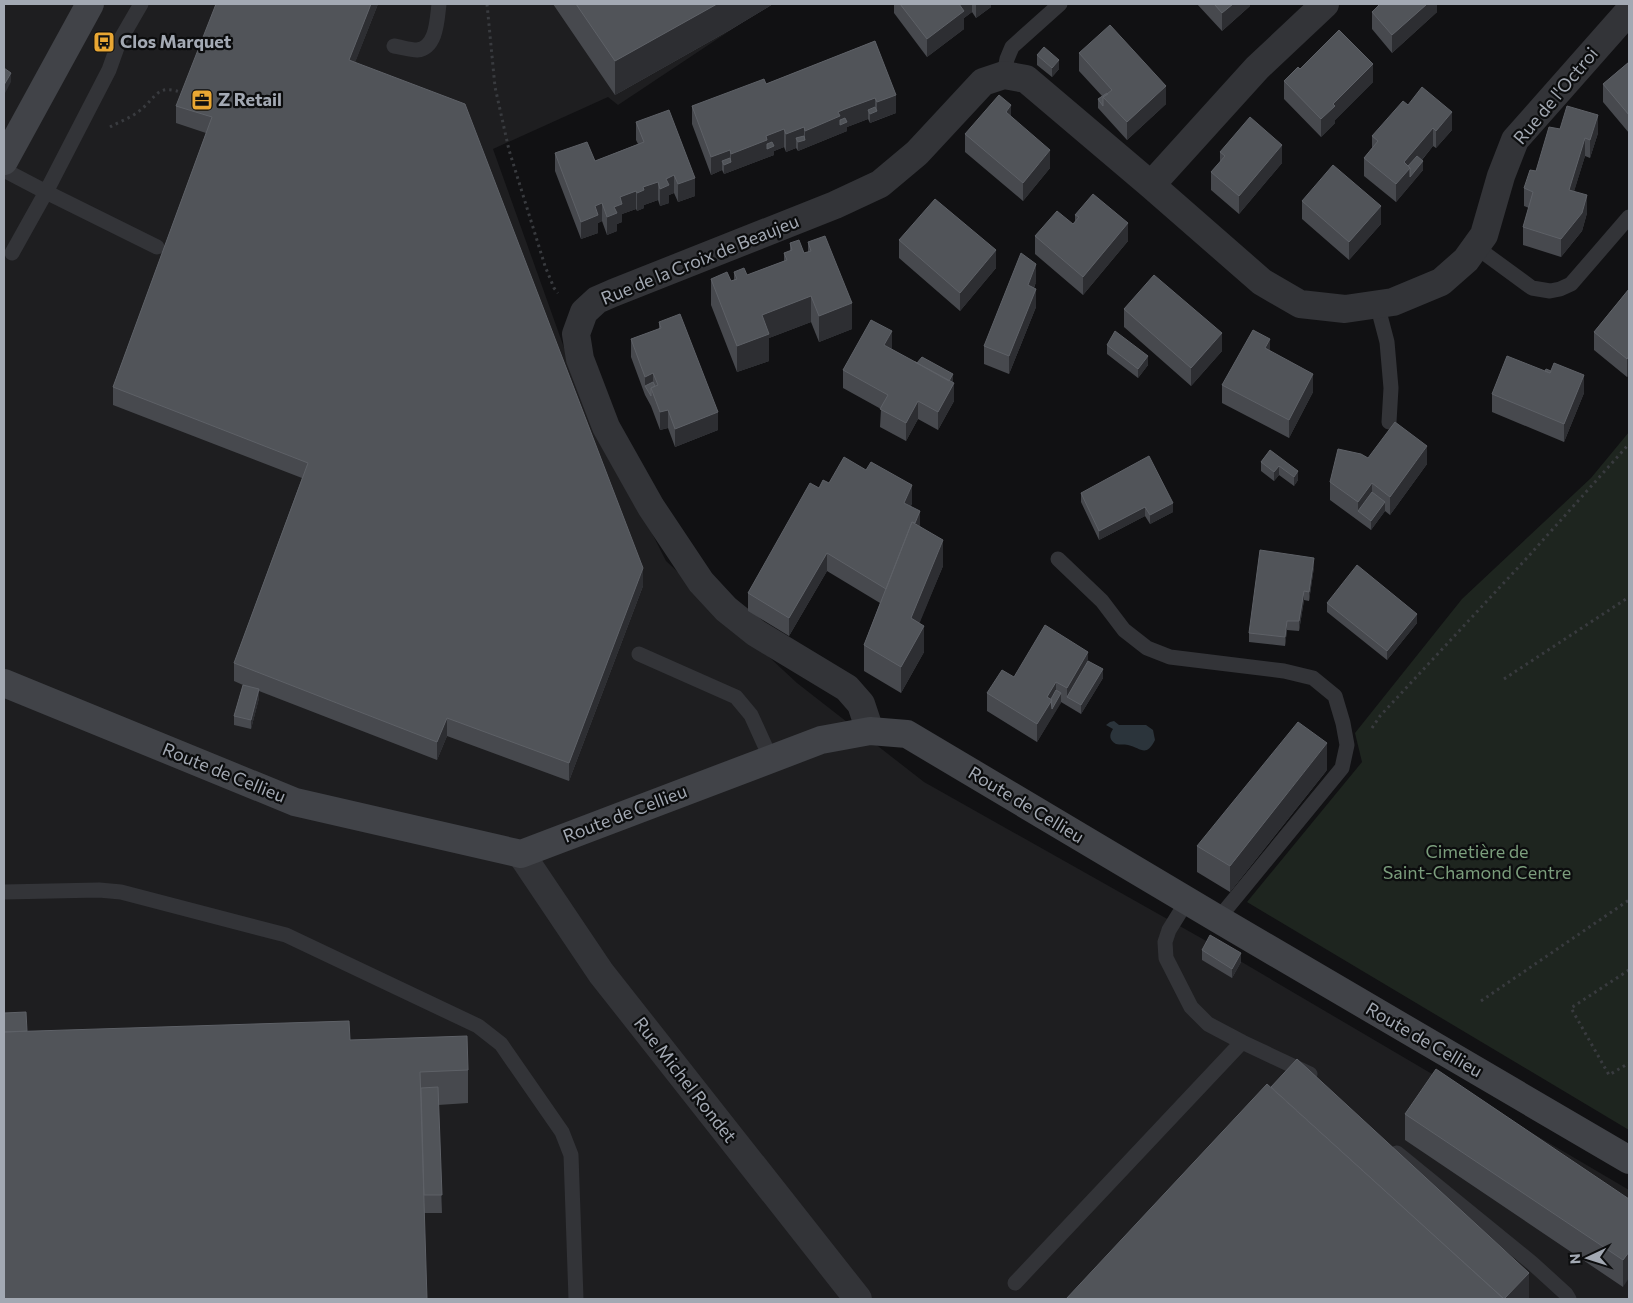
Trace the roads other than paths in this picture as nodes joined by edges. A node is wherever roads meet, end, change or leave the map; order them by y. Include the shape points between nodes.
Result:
1 (90, 4) edge
2 (141, 4) edge
3 (440, 4) edge
4 (1060, 4) edge
5 (1325, 4) edge
6 (1629, 11) edge
7 (394, 46) dead end
8 (1004, 75) junction
9 (4, 161) edge
10 (4, 170) edge
11 (1151, 185) junction
12 (46, 192) junction
13 (1629, 218) edge
14 (157, 247) dead end
15 (1476, 247) junction
16 (12, 253) dead end
17 (1377, 304) junction
18 (1389, 422) dead end
19 (1058, 559) dead end
20 (638, 654) dead end
21 (4, 683) edge
22 (870, 731) junction
23 (771, 759) junction
24 (521, 854) junction
25 (4, 892) edge
26 (1187, 901) junction
27 (1218, 919) junction
28 (1242, 1042) junction
29 (1321, 1082) edge
30 (1383, 1140) edge
31 (1629, 1160) edge
32 (1015, 1283) dead end
33 (576, 1299) edge
34 (858, 1299) edge
35 (1569, 1299) edge

1 - 9 street
2 - 12 lane
3 - 7 lane via 428,46 418,50
4 - 8 lane via 1012,47
5 - 11 street via 1257,68
6 - 15 street, Rue de l'Octroi via 1516,140 1501,176 1484,235
8 - 11 street via 1026,79
8 - 22 street, Rue de la Croix de Beaujeu via 984,82 917,153 880,184 597,300 584,312 576,334 580,359 606,426 651,507 702,582 726,609 756,633 847,688 861,704
10 - 12 lane
11 - 17 street, Rue de l'Octroi via 1262,282 1300,304 1345,309
12 - 14 lane
12 - 16 lane
13 - 15 lane via 1571,284 1550,291 1532,288
15 - 17 street, Rue de l'Octroi via 1442,282 1393,302
17 - 18 lane via 1387,342 1391,388
19 - 27 lane via 1102,601 1124,630 1147,648 1170,657 1284,671 1313,678 1335,696 1347,745 1342,768
20 - 23 lane via 736,697 751,715
21 - 24 street, Route de Cellieu via 295,802
22 - 23 street, Route de Cellieu via 821,740
22 - 26 street, Route de Cellieu via 907,734
23 - 24 street, Route de Cellieu
24 - 34 street, Rue Michel Rondet via 601,973
25 - 33 lane via 121,892 286,936 478,1026 501,1044 562,1132 571,1155
26 - 27 street, Route de Cellieu
26 - 28 lane via 1169,930 1165,942 1166,958 1191,1007 1208,1024
27 - 31 street, Route de Cellieu
28 - 29 lane
28 - 32 lane
30 - 35 lane via 1532,1263

